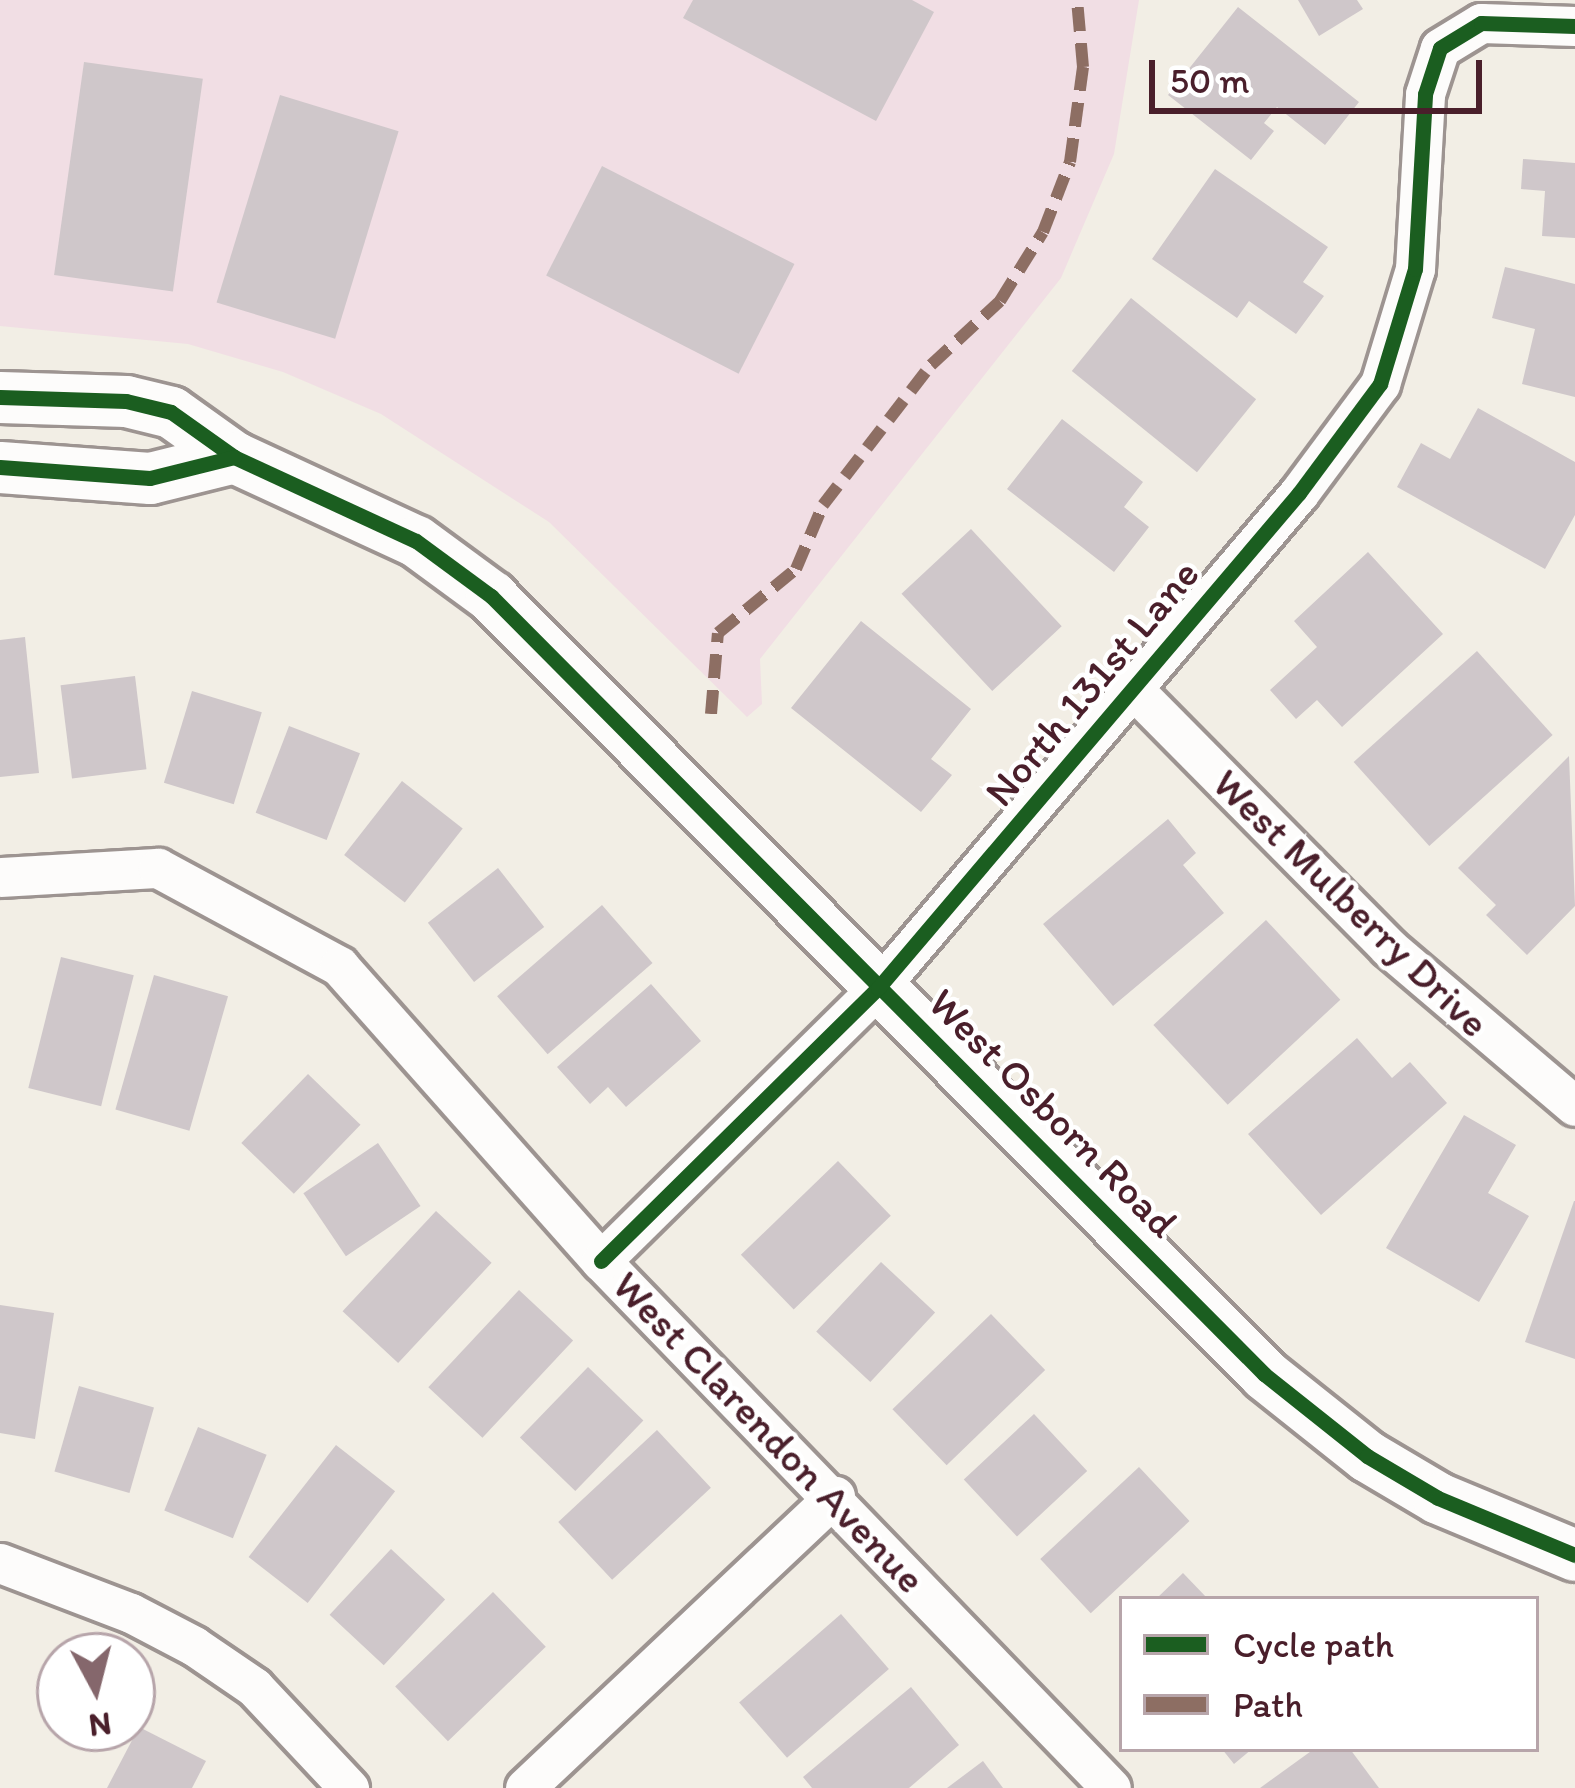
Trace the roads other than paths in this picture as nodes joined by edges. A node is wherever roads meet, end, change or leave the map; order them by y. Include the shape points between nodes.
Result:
1 (1575, 26) edge
2 (0, 397) edge
3 (234, 457) junction
4 (0, 467) edge
5 (1135, 691) junction
6 (0, 877) edge
7 (878, 988) junction
8 (1575, 1106) edge
9 (602, 1261) junction
10 (835, 1496) junction
11 (1575, 1555) edge
12 (0, 1564) edge
13 (349, 1788) edge
14 (525, 1788) edge
15 (1111, 1788) edge

1 - 5 street, North 131st Lane via 1481,23 1440,48 1425,94 1415,268 1379,384
2 - 3 street, West Osborn Road via 149,406 171,412
3 - 4 street via 150,478
3 - 7 street, West Osborn Road via 416,542 491,596
5 - 7 street, North 131st Lane
5 - 8 street, West Mulberry Drive via 1388,947
6 - 9 street, West Clarendon Avenue via 158,868 339,966
7 - 9 street, North 131st Lane
7 - 11 street, West Osborn Road via 1264,1373 1366,1456 1438,1498
9 - 10 street, West Clarendon Avenue
10 - 14 street
10 - 15 street, West Clarendon Avenue
12 - 13 street via 194,1646 254,1687

